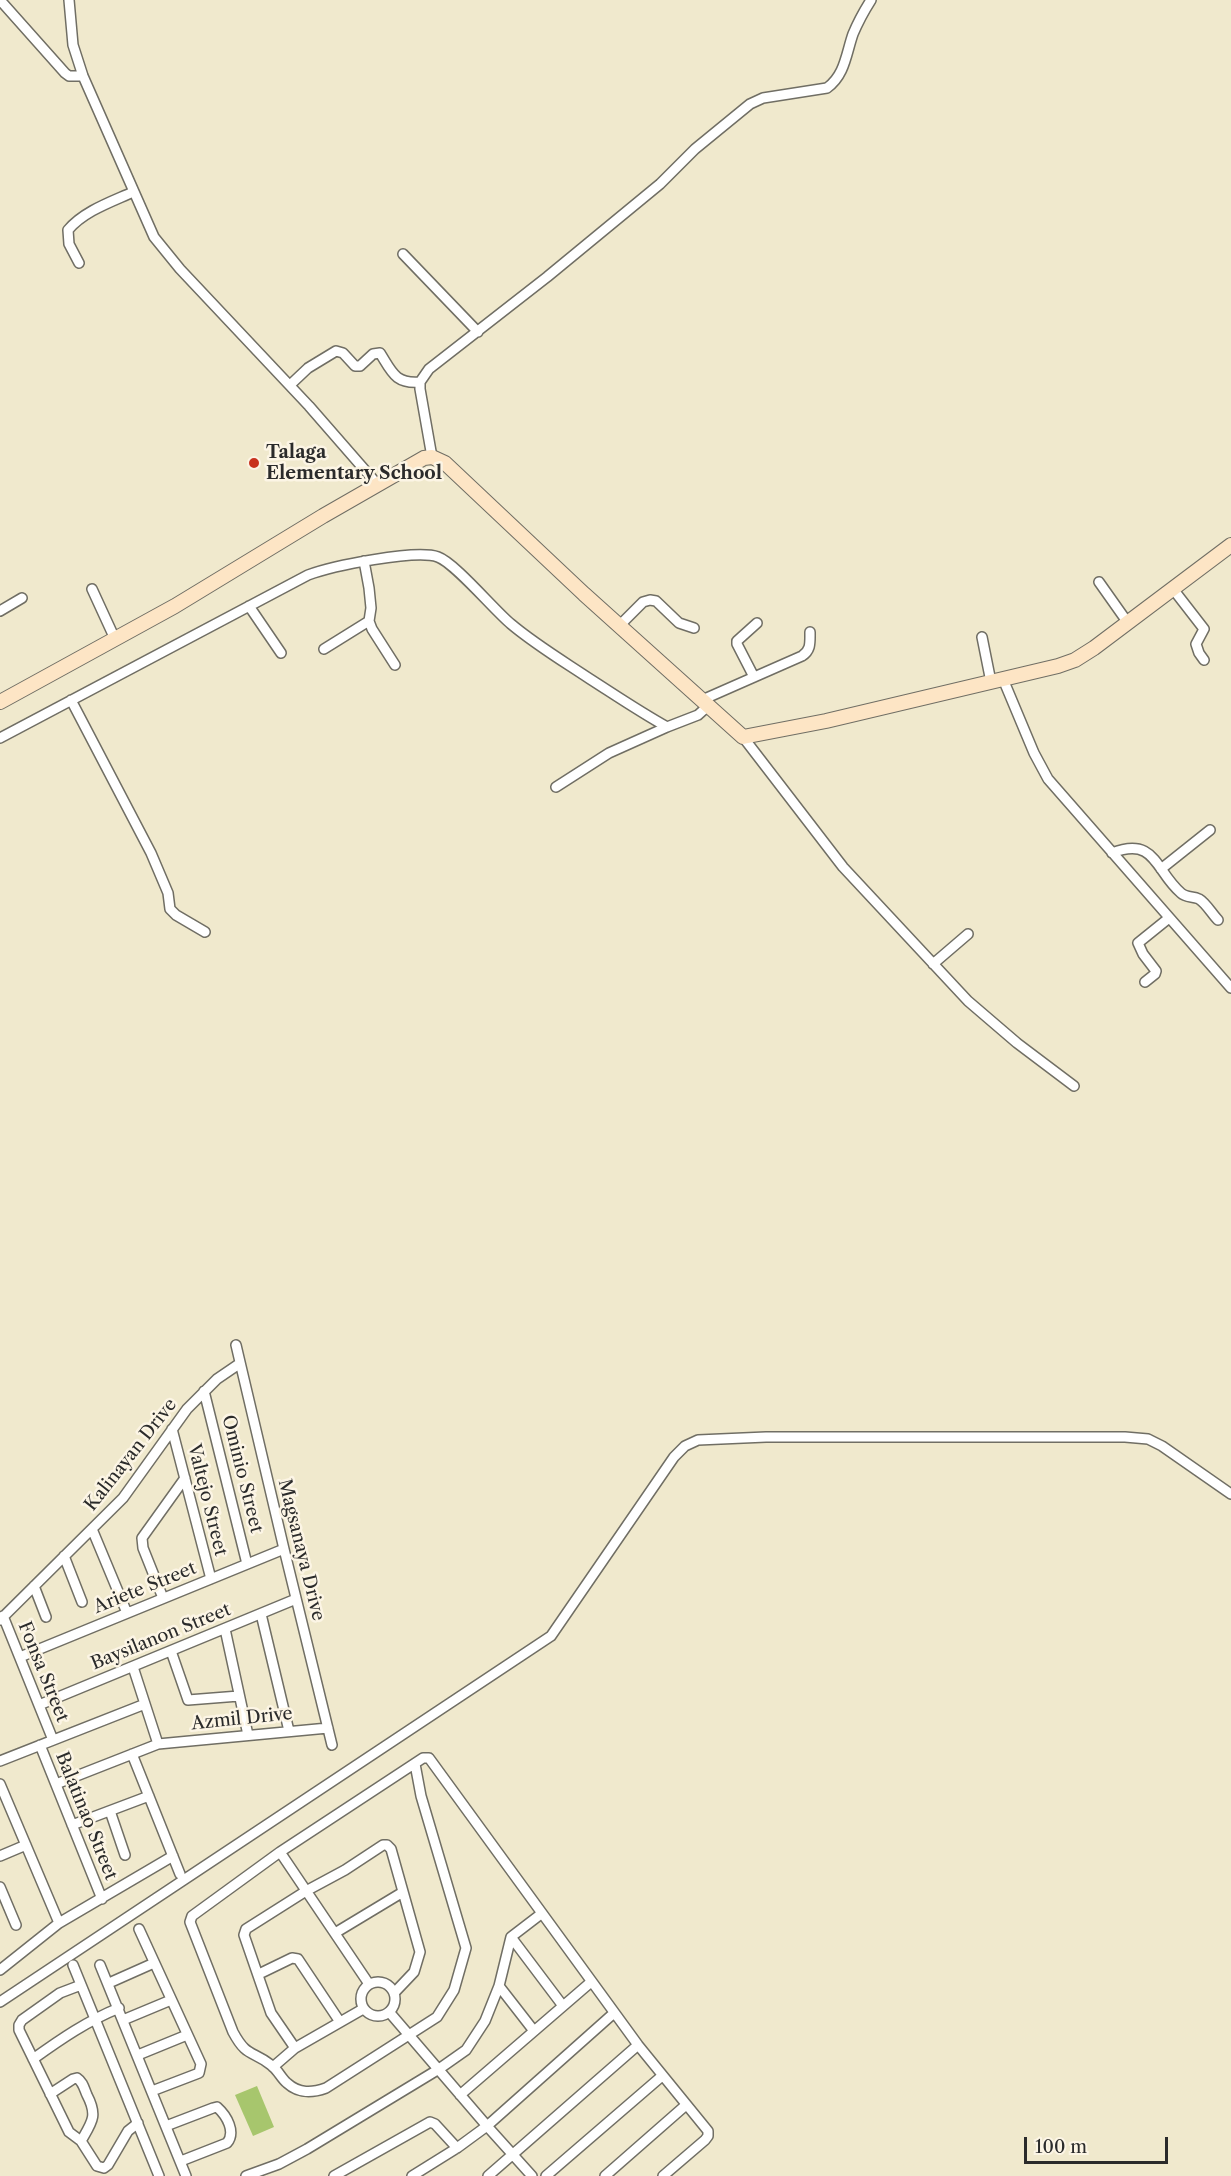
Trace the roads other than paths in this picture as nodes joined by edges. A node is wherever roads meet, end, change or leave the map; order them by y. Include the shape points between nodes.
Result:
1 (0, 0) edge
2 (69, 0) edge
3 (871, 0) edge
4 (83, 76) junction
5 (133, 192) junction
6 (403, 254) dead end
7 (79, 263) dead end
8 (478, 332) junction
9 (420, 382) junction
10 (290, 385) junction
11 (432, 457) junction
12 (377, 483) junction
13 (1231, 545) edge
14 (364, 561) junction
15 (1099, 582) dead end
16 (92, 589) dead end
17 (1173, 589) junction
18 (22, 598) dead end
19 (249, 606) junction
20 (0, 611) edge
21 (369, 621) junction
22 (757, 623) dead end
23 (1128, 623) junction
24 (620, 625) junction
25 (694, 628) dead end
26 (810, 632) dead end
27 (982, 637) dead end
28 (116, 639) junction
29 (324, 649) dead end
30 (281, 653) dead end
31 (1204, 660) dead end
32 (395, 665) dead end
33 (754, 677) junction
34 (997, 680) junction
35 (71, 700) junction
36 (0, 702) edge
37 (705, 703) junction
38 (667, 727) junction
39 (743, 736) junction
40 (0, 738) edge
41 (556, 786) dead end
42 (1210, 830) dead end
43 (1112, 853) junction
44 (1161, 869) junction
45 (1169, 918) junction
46 (1218, 920) dead end
47 (205, 932) dead end
48 (968, 934) dead end
49 (933, 964) junction
50 (1145, 982) dead end
51 (1231, 988) edge
52 (1074, 1086) dead end
53 (236, 1345) dead end
54 (239, 1364) junction
55 (204, 1391) junction
56 (172, 1429) junction
57 (185, 1478) junction
58 (1231, 1494) edge
59 (92, 1529) junction
60 (284, 1549) junction
61 (64, 1556) junction
62 (247, 1564) junction
63 (211, 1579) junction
64 (34, 1586) junction
65 (164, 1598) junction
66 (296, 1599) junction
67 (82, 1602) dead end
68 (127, 1613) junction
69 (261, 1614) junction
70 (46, 1617) dead end
71 (2, 1618) edge
72 (225, 1629) junction
73 (171, 1651) junction
74 (20, 1658) junction
75 (133, 1667) junction
76 (239, 1696) junction
77 (145, 1704) junction
78 (39, 1705) junction
79 (328, 1728) junction
80 (289, 1731) junction
81 (248, 1735) junction
82 (53, 1740) junction
83 (158, 1744) junction
84 (332, 1744) dead end
85 (40, 1745) junction
86 (132, 1754) junction
87 (0, 1761) edge
88 (415, 1764) junction
89 (0, 1784) edge
90 (56, 1784) junction
91 (149, 1796) junction
92 (4, 1804) edge
93 (110, 1811) junction
94 (72, 1825) junction
95 (26, 1845) junction
96 (280, 1852) junction
97 (124, 1855) dead end
98 (0, 1856) edge
99 (173, 1856) junction
100 (180, 1874) dead end
101 (0, 1887) edge
102 (306, 1891) junction
103 (403, 1892) junction
104 (102, 1899) junction
105 (541, 1914) junction
106 (59, 1923) junction
107 (16, 1925) dead end
108 (139, 1929) dead end
109 (335, 1933) junction
110 (511, 1937) junction
111 (154, 1964) junction
112 (73, 1965) dead end
113 (100, 1965) dead end
114 (0, 1970) edge
115 (259, 1974) junction
116 (591, 1982) junction
117 (109, 1983) junction
118 (369, 1984) junction
119 (81, 1985) junction
120 (499, 1986) junction
121 (395, 1992) junction
122 (171, 2000) junction
123 (0, 2002) edge
124 (563, 2006) junction
125 (119, 2008) junction
126 (363, 2009) junction
127 (390, 2013) junction
128 (614, 2013) junction
129 (95, 2018) junction
130 (123, 2020) junction
131 (340, 2022) junction
132 (534, 2031) junction
133 (187, 2035) junction
134 (410, 2036) junction
135 (638, 2045) junction
136 (294, 2048) junction
137 (138, 2055) junction
138 (33, 2059) junction
139 (273, 2067) junction
140 (439, 2069) junction
141 (662, 2076) junction
142 (152, 2091) junction
143 (50, 2094) junction
144 (460, 2095) junction
145 (686, 2105) junction
146 (138, 2123) junction
147 (166, 2126) junction
148 (487, 2126) junction
149 (81, 2141) junction
150 (457, 2148) junction
151 (512, 2155) junction
152 (181, 2162) junction
153 (106, 2172) edge
154 (159, 2176) edge
155 (186, 2176) edge
156 (246, 2176) edge
157 (334, 2176) edge
158 (412, 2176) edge
159 (488, 2176) edge
160 (532, 2176) edge
161 (546, 2176) edge
162 (605, 2176) edge
163 (663, 2176) edge

1 - 4 street via 65,73
2 - 4 street via 73,45
3 - 8 street via 856,26 835,82 827,88 764,98 750,104 660,184
4 - 5 street
5 - 7 street via 94,211 68,230 69,244
5 - 10 street via 162,248
6 - 8 street
8 - 9 street via 429,369
9 - 10 street via 399,380 380,353 355,366 336,351
9 - 11 street
10 - 12 street
11 - 12 street
11 - 24 street via 445,463
12 - 28 street
13 - 17 street
14 - 19 street via 308,575
14 - 21 street via 371,608
14 - 38 street via 439,557 528,637
15 - 23 street
16 - 28 street
17 - 23 street
17 - 31 street via 1204,629 1196,644
18 - 20 street
19 - 30 street
19 - 35 street
21 - 29 street
21 - 32 street
22 - 33 street via 737,641
23 - 34 street via 1075,660
24 - 25 street via 650,600 684,626
24 - 37 street
26 - 33 street via 808,652
27 - 34 street
28 - 36 street
33 - 37 street
34 - 39 street via 826,721
34 - 43 street via 1045,775
35 - 40 street
35 - 47 street via 151,853 167,888 170,909
37 - 38 street via 698,715
37 - 39 street
38 - 41 street via 609,753
39 - 49 street via 843,867
42 - 44 street
43 - 44 street via 1141,849
43 - 45 street
44 - 46 street via 1180,893 1202,902
45 - 50 street via 1138,944 1156,971
45 - 51 street
48 - 49 street
49 - 52 street via 968,1001
53 - 54 street, Magsanaya Drive
54 - 55 street, Kalinayan Drive
54 - 60 street, Magsanaya Drive
55 - 56 street, Kalinayan Drive
55 - 62 street, Ominio Street
56 - 57 street, Valtejo Street
56 - 59 street, Kalinayan Drive via 123,1498
57 - 63 street, Valtejo Street
57 - 65 street via 142,1538
58 - 123 street via 1148,1439 698,1440 674,1457 551,1636
59 - 61 street, Kalinayan Drive
59 - 68 street
60 - 62 street, Ariete Street
60 - 66 street, Magsanaya Drive
61 - 64 street, Kalinayan Drive
61 - 67 street
62 - 63 street, Ariete Street
63 - 65 street, Ariete Street
64 - 70 street
64 - 71 street, Kalinayan Drive
65 - 68 street, Ariete Street
66 - 69 street, Baysilanon Street
66 - 79 street, Magsanaya Drive
68 - 74 street, Ariete Street
69 - 72 street, Baysilanon Street
69 - 80 street
71 - 74 street, Fonsa Street
72 - 73 street, Baysilanon Street
72 - 76 street
73 - 75 street, Baysilanon Street
73 - 76 street via 188,1701
74 - 78 street, Fonsa Street
75 - 77 street
75 - 78 street, Baysilanon Street
76 - 81 street
77 - 82 street
77 - 83 street
78 - 82 street, Fonsa Street
79 - 80 street, Azmil Drive
79 - 84 street, Magsanaya Drive
80 - 81 street, Azmil Drive
81 - 83 street, Azmil Drive
82 - 85 street
83 - 86 street, Azmil Drive
85 - 87 street
85 - 90 street, Balatinao Street
86 - 90 street, Azmil Drive
86 - 91 street
88 - 96 street
88 - 105 street via 429,1758
88 - 134 street via 466,1948 454,1990 437,2017
89 - 92 street
90 - 94 street, Balatinao Street
91 - 93 street
91 - 99 street
92 - 95 street
93 - 94 street
93 - 97 street
94 - 104 street, Balatinao Street
95 - 98 street
95 - 106 street
96 - 102 street
96 - 139 street via 196,1911 190,1922 241,2047
99 - 100 street
99 - 104 street
101 - 107 street
102 - 103 street via 387,1845
102 - 109 street
102 - 115 street via 246,1929 244,1935
103 - 109 street
103 - 121 street via 420,1952 414,1972
104 - 106 street
105 - 110 street
105 - 116 street
106 - 114 street
108 - 111 street
109 - 118 street
110 - 120 street
110 - 124 street
111 - 117 street
111 - 122 street
112 - 119 street
113 - 117 street
115 - 131 street via 292,1958 298,1959
115 - 136 street via 271,2013
116 - 124 street
116 - 128 street
117 - 125 street
118 - 121 street via 384,1982
118 - 126 street via 360,2000
119 - 129 street
119 - 138 street via 60,1993 19,2025
120 - 132 street
120 - 140 street via 485,2021 466,2050
121 - 127 street via 396,2004
122 - 130 street
122 - 133 street
124 - 132 street
125 - 129 street
125 - 130 street
126 - 127 street via 381,2017
126 - 131 street
127 - 134 street
128 - 135 street
128 - 148 street
129 - 138 street
129 - 146 street
130 - 137 street
131 - 136 street
132 - 144 street
133 - 137 street
133 - 142 street via 201,2064 199,2073
134 - 139 street via 315,2092 304,2092 287,2084
134 - 140 street
135 - 141 street
135 - 151 street
136 - 139 street
137 - 142 street
138 - 143 street
140 - 144 street
140 - 156 street via 307,2149
141 - 145 street
141 - 161 street
142 - 147 street
143 - 149 street via 69,2132
143 - 149 street via 73,2079 81,2081 94,2108
144 - 148 street
145 - 162 street
145 - 163 street via 708,2136
146 - 153 street via 129,2131
146 - 154 street
147 - 152 street
147 - 152 street via 218,2108 231,2130 227,2143
148 - 150 street
148 - 151 street
149 - 153 street via 97,2166
150 - 157 street via 430,2122
150 - 158 street
151 - 159 street
151 - 160 street
152 - 155 street

